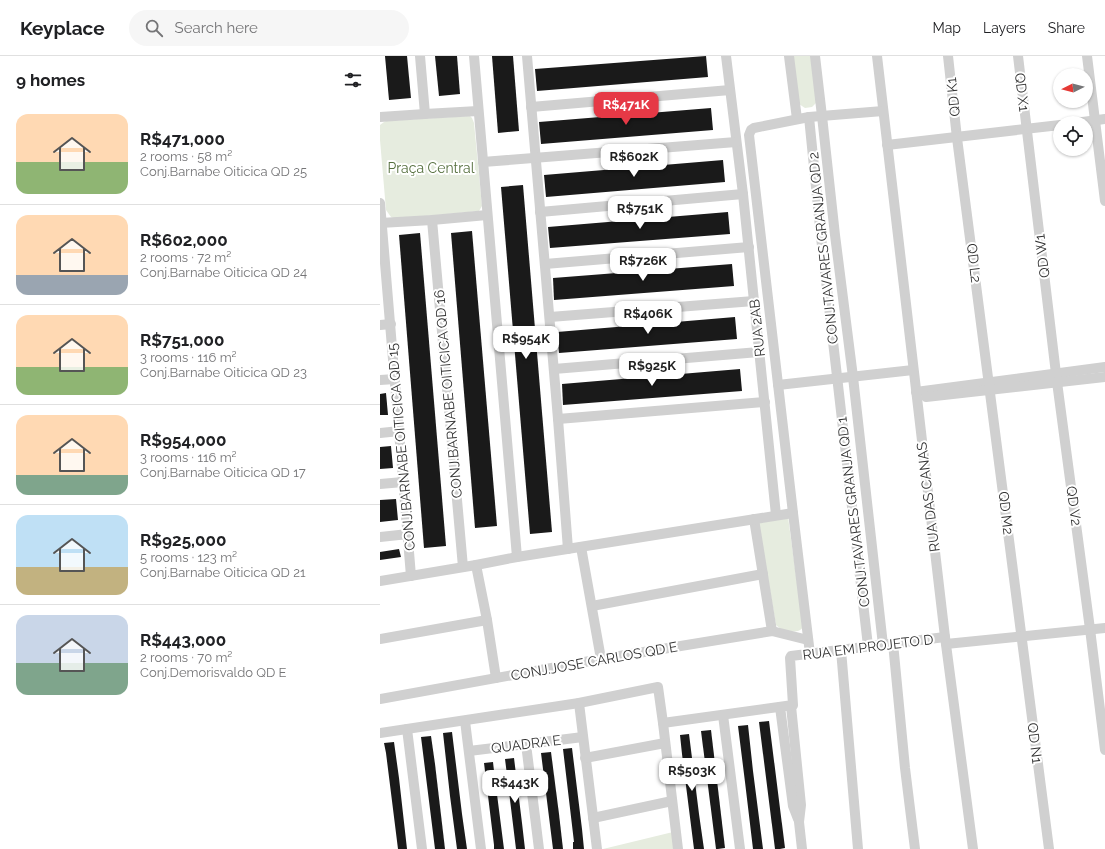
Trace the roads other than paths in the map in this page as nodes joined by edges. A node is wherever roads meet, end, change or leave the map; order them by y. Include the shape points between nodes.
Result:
1 (420, 56) edge
2 (474, 56) edge
3 (527, 56) edge
4 (726, 56) edge
5 (788, 56) edge
6 (815, 56) edge
7 (877, 56) edge
8 (948, 56) edge
9 (1018, 56) edge
10 (1087, 56) edge
11 (730, 90) junction
12 (531, 107) junction
13 (478, 111) junction
14 (883, 111) junction
15 (425, 114) junction
16 (822, 116) junction
17 (380, 118) edge
18 (809, 118) junction
19 (1105, 119) edge
20 (797, 120) junction
21 (1094, 120) junction
22 (1053, 126) edge
23 (1027, 129) junction
24 (957, 138) junction
25 (736, 142) junction
26 (887, 145) junction
27 (535, 159) junction
28 (483, 162) junction
29 (743, 194) junction
30 (1105, 201) edge
31 (380, 203) edge
32 (540, 212) junction
33 (487, 214) junction
34 (432, 220) junction
35 (381, 223) edge
36 (835, 235) junction
37 (821, 237) junction
38 (749, 247) junction
39 (545, 264) junction
40 (383, 272) edge
41 (754, 301) junction
42 (550, 317) junction
43 (391, 324) junction
44 (380, 325) edge
45 (759, 352) junction
46 (1105, 367) edge
47 (554, 369) junction
48 (913, 370) junction
49 (853, 377) junction
50 (1105, 377) edge
51 (1056, 378) junction
52 (395, 379) junction
53 (837, 379) junction
54 (380, 380) edge
55 (778, 385) junction
56 (989, 386) junction
57 (916, 395) junction
58 (765, 402) junction
59 (558, 419) junction
60 (400, 431) junction
61 (380, 433) edge
62 (403, 482) junction
63 (380, 484) edge
64 (793, 513) junction
65 (776, 515) junction
66 (754, 519) junction
67 (408, 534) junction
68 (380, 537) edge
69 (581, 547) junction
70 (568, 549) junction
71 (517, 557) junction
72 (476, 565) junction
73 (463, 567) junction
74 (763, 574) junction
75 (411, 576) junction
76 (380, 582) edge
77 (592, 606) junction
78 (487, 620) junction
79 (1105, 628) edge
80 (1090, 630) junction
81 (772, 631) junction
82 (1022, 637) junction
83 (380, 638) edge
84 (808, 640) junction
85 (945, 641) junction
86 (888, 644) junction
87 (868, 646) junction
88 (841, 650) junction
89 (810, 654) junction
90 (601, 660) junction
91 (496, 678) junction
92 (380, 699) edge
93 (579, 703) junction
94 (786, 706) junction
95 (723, 715) junction
96 (465, 721) junction
97 (663, 723) junction
98 (408, 728) junction
99 (380, 733) edge
100 (583, 737) junction
101 (665, 743) junction
102 (526, 744) junction
103 (1105, 750) edge
104 (469, 751) junction
105 (585, 758) junction
106 (672, 802) junction
107 (592, 818) junction
108 (422, 849) edge
109 (481, 849) edge
110 (539, 849) edge
111 (597, 849) edge
112 (678, 849) edge
113 (740, 849) edge
114 (802, 849) edge
115 (858, 849) edge
116 (915, 849) edge
117 (973, 849) edge
118 (1049, 849) edge

1 - 15 street
2 - 13 street
3 - 12 street
4 - 11 street, RUA 2AB
5 - 20 street
6 - 16 street
7 - 14 street
8 - 24 street, QD K1
9 - 23 street, QD X1
10 - 21 street
11 - 12 street
11 - 25 street, RUA 2AB
12 - 27 street
13 - 15 street
13 - 28 street
14 - 16 street
14 - 26 street, RUA DAS CANAS
15 - 17 street
16 - 18 street
16 - 36 street
18 - 20 street
18 - 37 street, CONJ.TAVARES GRANJA QD 2
19 - 21 street
20 - 55 street via 754,128 749,132
21 - 30 street
22 - 23 street
23 - 24 street
23 - 51 street, QD W1
24 - 26 street
24 - 56 street, QD L2
25 - 27 street
25 - 29 street, RUA 2AB
26 - 48 street, RUA DAS CANAS
27 - 28 street
27 - 32 street
28 - 33 street
29 - 32 street
29 - 38 street, RUA 2AB
31 - 35 street, CONJ.BARNABE OITICICA QD 15
32 - 39 street
33 - 34 street
33 - 71 street
34 - 35 street
34 - 73 street, CONJ.BARNABE OITICICA QD 16
35 - 40 street, CONJ.BARNABE OITICICA QD 15
36 - 37 street
36 - 49 street
37 - 53 street, CONJ.TAVARES GRANJA QD 2
38 - 39 street
38 - 41 street, RUA 2AB
39 - 42 street
40 - 43 street, CONJ.BARNABE OITICICA QD 15
41 - 42 street
41 - 45 street, RUA 2AB
42 - 47 street
43 - 44 street
43 - 52 street, CONJ.BARNABE OITICICA QD 15
45 - 47 street
45 - 58 street, RUA 2AB
46 - 51 street
47 - 59 street
48 - 49 street
48 - 57 street, RUA DAS CANAS
49 - 53 street
49 - 86 street
50 - 51 street
51 - 56 street
51 - 80 street, QD V2
52 - 54 street
52 - 60 street, CONJ.BARNABE OITICICA QD 15
53 - 55 street
53 - 87 street, CONJ.TAVARES GRANJA QD 1
55 - 64 street
56 - 57 street
56 - 82 street, QD M2
57 - 85 street, RUA DAS CANAS
58 - 59 street
58 - 65 street, RUA 2AB
59 - 70 street
60 - 61 street
60 - 62 street, CONJ.BARNABE OITICICA QD 15
62 - 63 street
62 - 67 street, CONJ.BARNABE OITICICA QD 15
64 - 65 street
64 - 84 street
65 - 66 street
66 - 69 street
66 - 74 street
67 - 68 street
67 - 75 street, CONJ.BARNABE OITICICA QD 15
69 - 70 street
69 - 77 street
70 - 71 street
71 - 72 street
72 - 73 street
72 - 78 street
73 - 75 street
74 - 77 street
74 - 81 street
75 - 76 street
77 - 90 street
78 - 83 street
78 - 91 street
79 - 80 street, RUA EM PROJETO D
80 - 82 street, RUA EM PROJETO D
80 - 103 street, QD V2
81 - 84 street, CONJ.JOSE CARLOS QD E
81 - 90 street, CONJ.JOSE CARLOS QD E
82 - 85 street, RUA EM PROJETO D
82 - 118 street, QD N1
84 - 89 street
85 - 86 street, RUA EM PROJETO D
85 - 117 street, RUA DAS CANAS
86 - 87 street, RUA EM PROJETO D
86 - 116 street
87 - 88 street, RUA EM PROJETO D
88 - 89 street, RUA EM PROJETO D
88 - 115 street
89 - 94 street, RUA EM PROJETO D via 790,658 794,705
90 - 91 street, CONJ.JOSE CARLOS QD E
91 - 92 street, CONJ.JOSE CARLOS QD E
93 - 96 street
93 - 97 street via 658,687
93 - 100 street
94 - 95 street
94 - 114 street via 793,806 799,822
95 - 97 street
95 - 113 street
96 - 98 street
96 - 104 street
97 - 101 street
98 - 99 street
98 - 108 street
100 - 102 street, QUADRA E
100 - 105 street
101 - 105 street
101 - 106 street
102 - 104 street, QUADRA E
102 - 110 street
104 - 109 street
105 - 107 street
106 - 107 street
106 - 112 street
107 - 111 street

